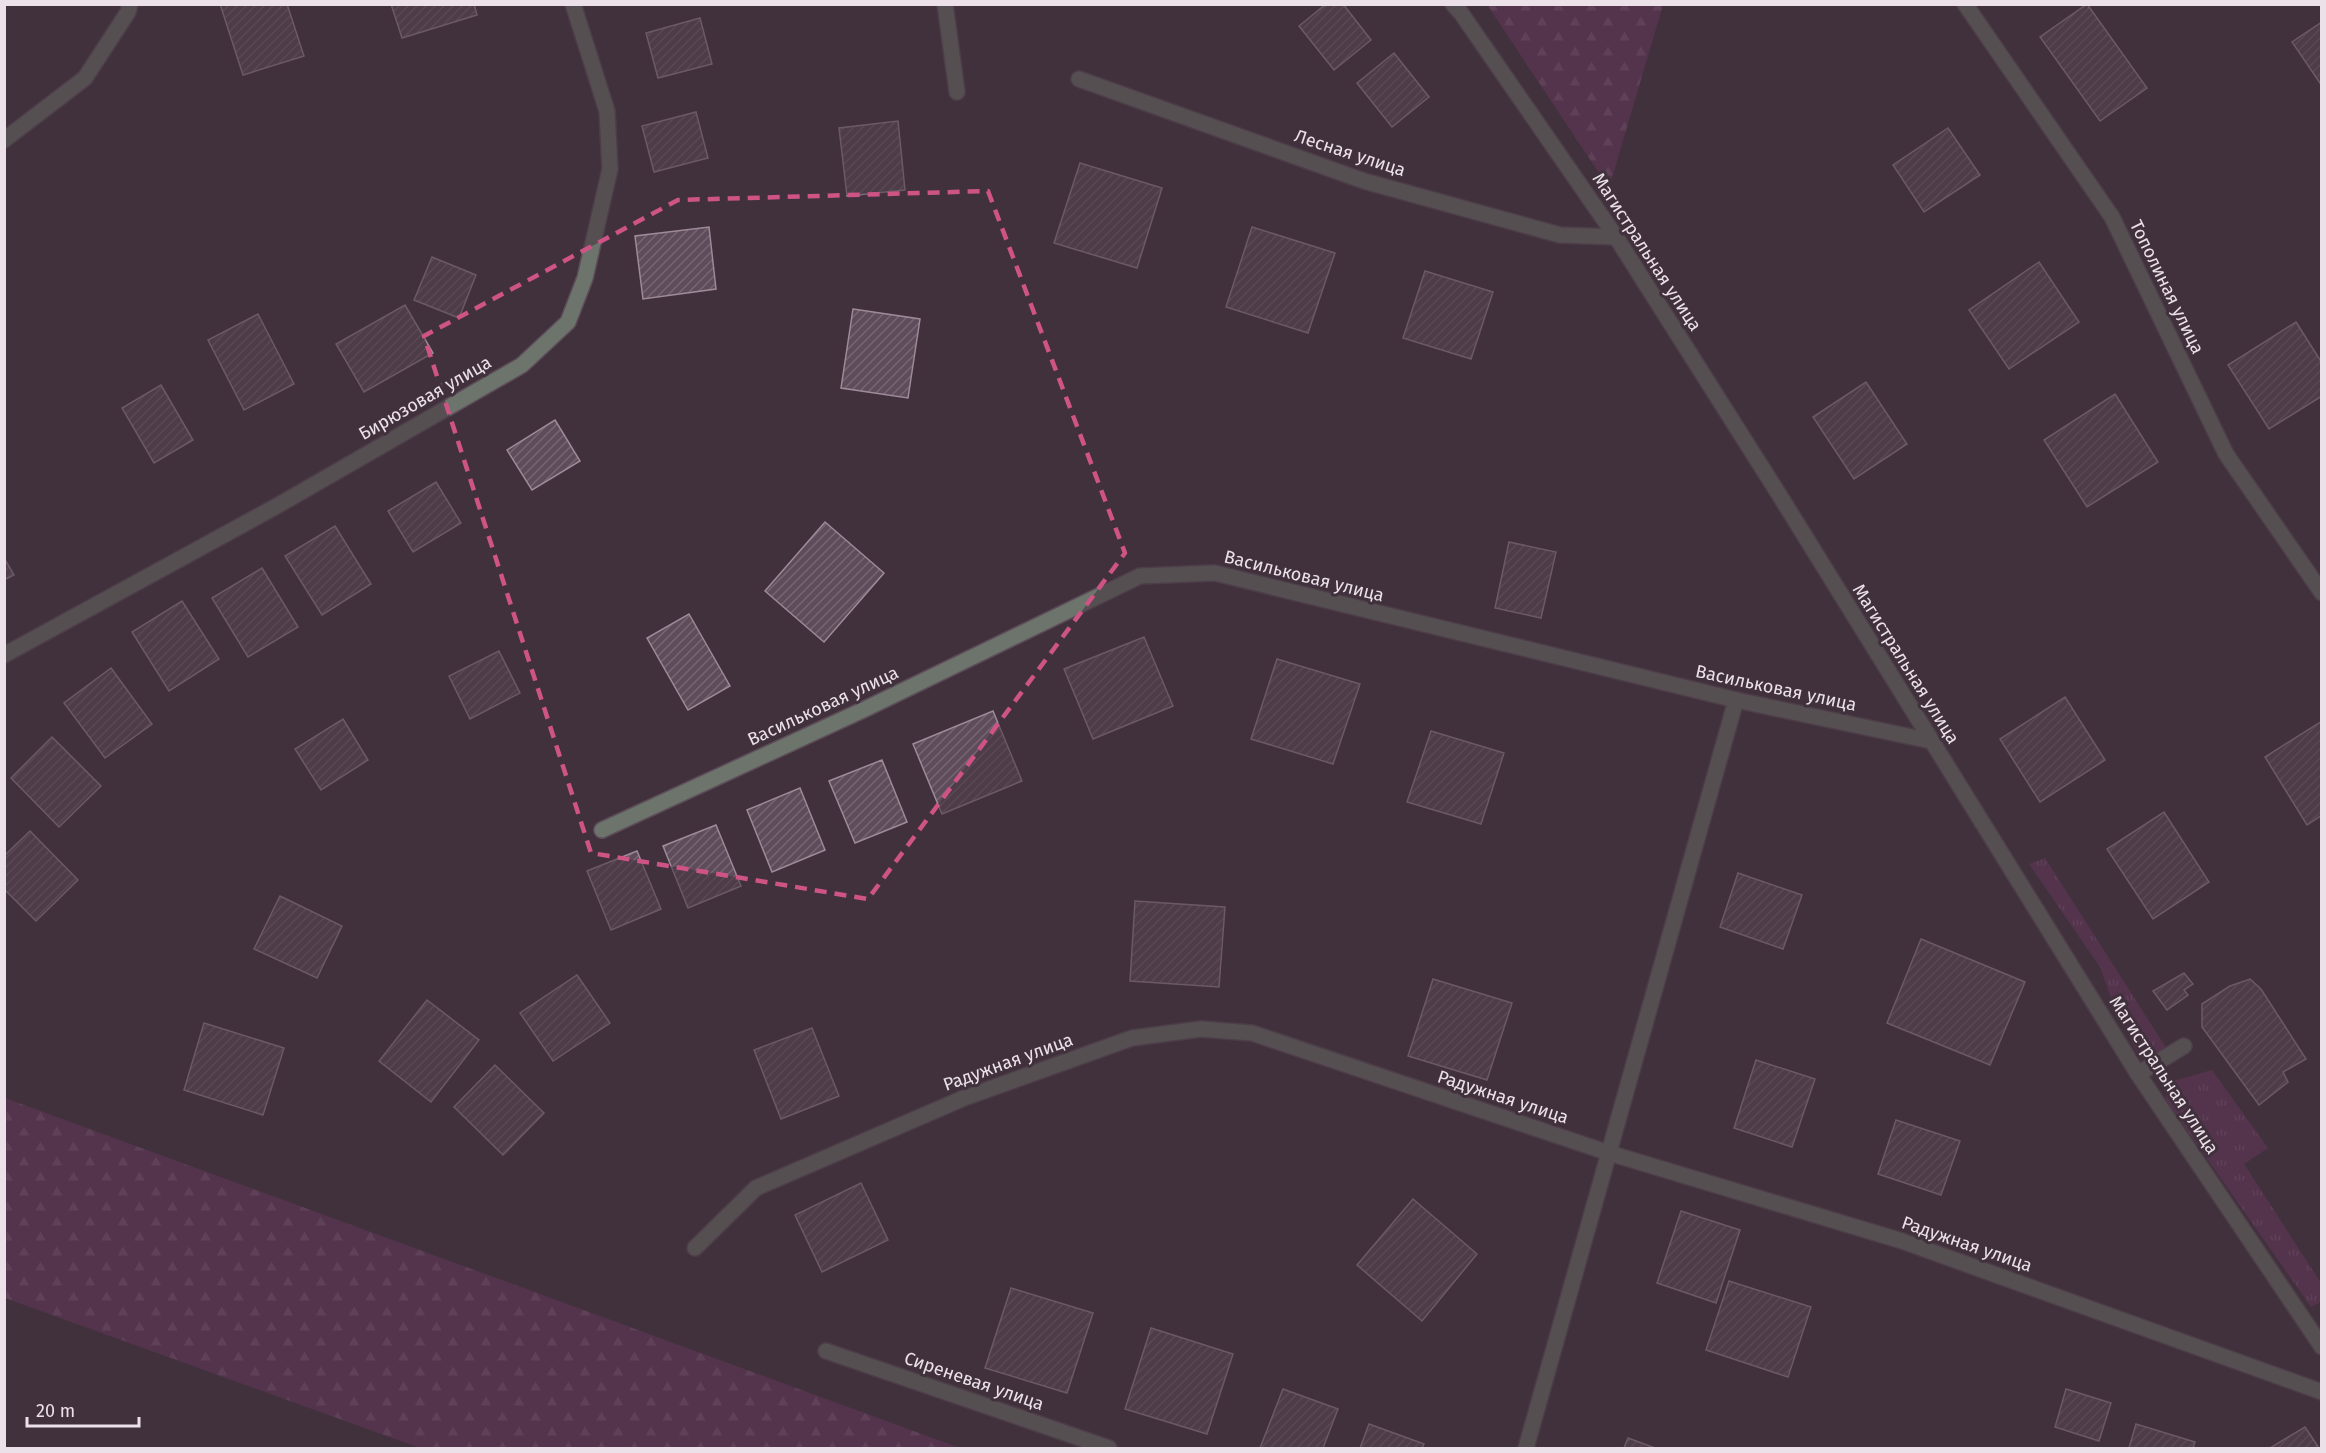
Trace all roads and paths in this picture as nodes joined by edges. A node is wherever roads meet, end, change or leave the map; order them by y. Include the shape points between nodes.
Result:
1 (130, 4) edge
2 (573, 4) edge
3 (945, 4) edge
4 (1453, 4) edge
5 (1965, 4) edge
6 (1079, 79) dead end
7 (957, 92) dead end
8 (4, 140) edge
9 (1616, 237) junction
10 (2322, 593) edge
11 (4, 655) edge
12 (1736, 700) junction
13 (1931, 741) junction
14 (602, 830) dead end
15 (2184, 1046) dead end
16 (2138, 1074) junction
17 (1609, 1153) junction
18 (695, 1248) dead end
19 (2322, 1347) edge
20 (826, 1351) dead end
21 (2322, 1392) edge
22 (1109, 1449) edge
23 (1526, 1449) edge

1 - 8 street via 85,78
2 - 11 street, Бирюзовая улица via 606,111 610,169 585,278 568,322 522,365 275,507
3 - 7 street
4 - 9 street, Магистральная улица
5 - 10 street, Тополиная улица via 2112,217 2226,454
6 - 9 street, Лесная улица via 1364,181 1560,235
9 - 13 street, Магистральная улица
12 - 13 street, Васильковая улица
12 - 14 street, Васильковая улица via 1215,573 1140,576
12 - 17 street
13 - 16 street, Магистральная улица
15 - 16 street
16 - 19 street, Магистральная улица
17 - 18 street, Радужная улица via 1252,1034 1201,1029 1132,1038 976,1094 756,1188
17 - 21 street, Радужная улица via 1902,1241
17 - 23 street
20 - 22 street, Сиреневая улица

